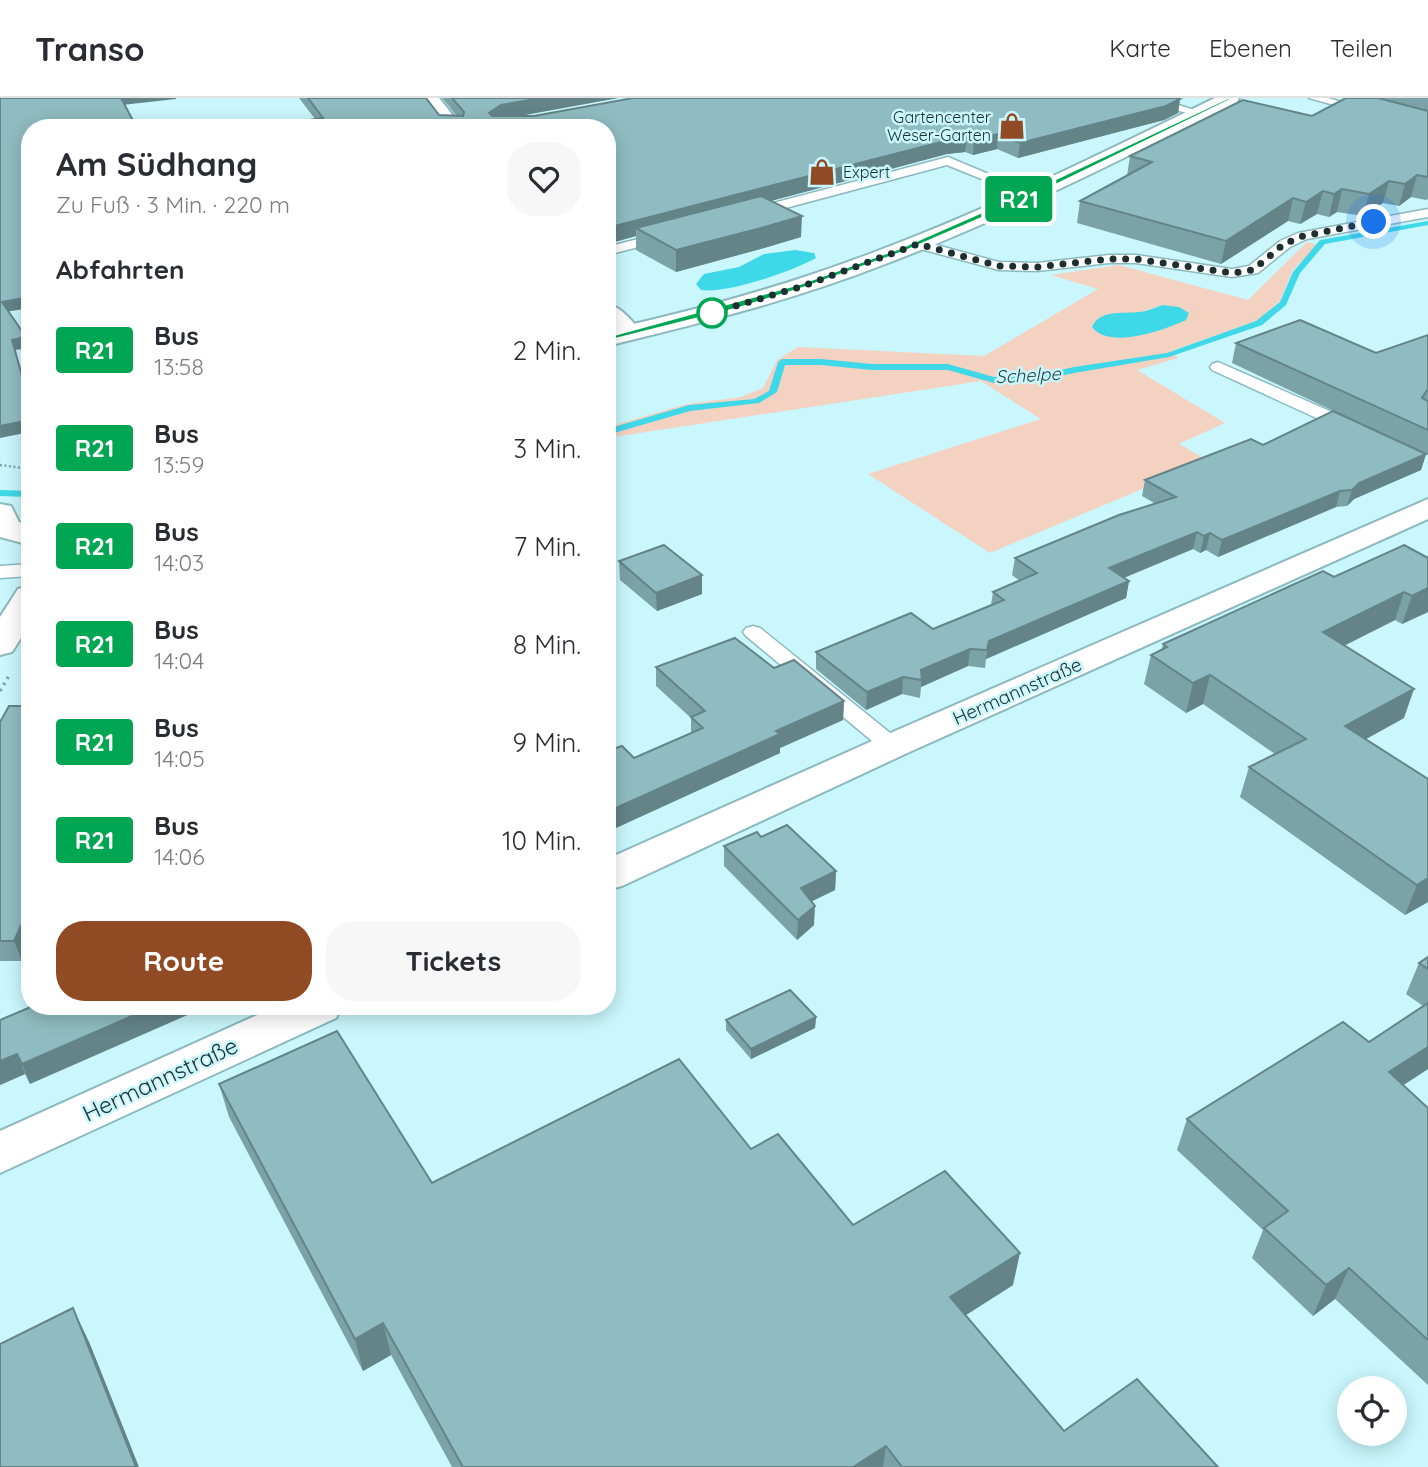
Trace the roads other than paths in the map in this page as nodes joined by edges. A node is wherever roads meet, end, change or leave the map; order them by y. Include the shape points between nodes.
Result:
1 (429, 98) edge
2 (1167, 98) edge
3 (1230, 98) edge
4 (1315, 98) edge
5 (1199, 113) junction
6 (1378, 114) edge
7 (446, 119) edge
8 (1030, 194) junction
9 (1428, 212) edge
10 (744, 215) edge
11 (683, 231) edge
12 (918, 244) junction
13 (616, 249) edge
14 (618, 336) edge
15 (1218, 367) dead end
16 (1368, 436) edge
17 (1428, 508) edge
18 (0, 514) edge
19 (21, 535) edge
20 (1362, 539) junction
21 (1395, 557) edge
22 (21, 571) edge
23 (0, 572) edge
24 (21, 611) edge
25 (753, 632) dead end
26 (0, 645) edge
27 (892, 746) junction
28 (616, 872) edge
29 (300, 1015) edge
30 (0, 1153) edge

1 - 7 street
2 - 5 lane via 1156,102
3 - 5 street
4 - 6 lane
5 - 8 street
8 - 10 lane via 948,162
8 - 12 street
9 - 12 lane via 1303,236 1284,244 1253,270 1232,273 1136,259 999,266
11 - 13 lane
12 - 14 street via 803,286
15 - 16 lane
17 - 20 street, Hermannstraße
18 - 19 street via 5,528
20 - 21 street
20 - 27 street, Hermannstraße
22 - 23 lane
24 - 26 street
25 - 27 lane
27 - 28 street, Hermannstraße
29 - 30 street, Hermannstraße

